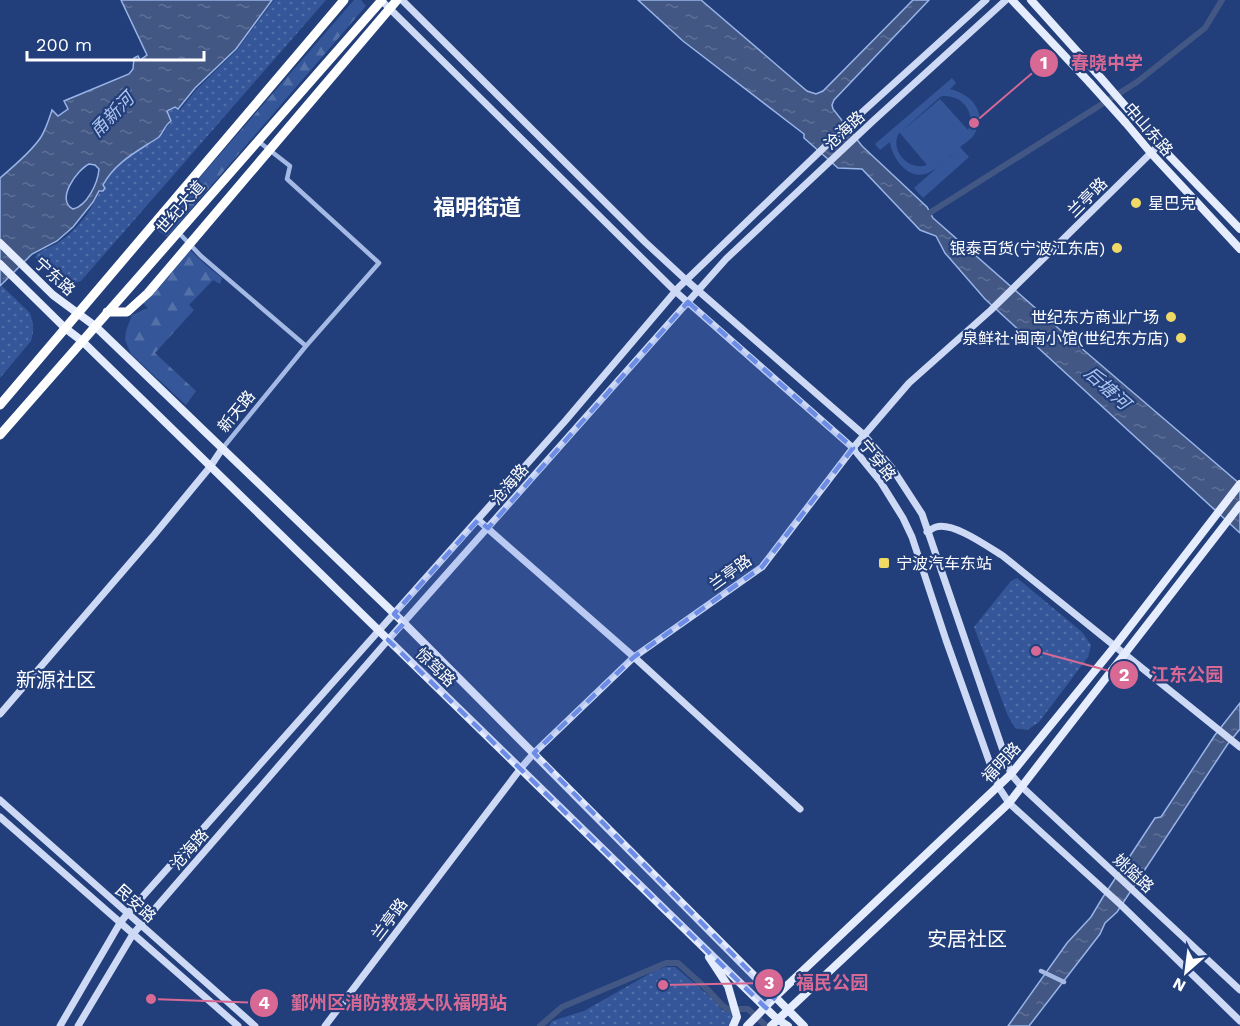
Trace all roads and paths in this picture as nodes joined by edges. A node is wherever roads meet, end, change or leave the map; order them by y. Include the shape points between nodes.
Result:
1 (344, 0) edge
2 (382, 0) edge
3 (396, 0) edge
4 (402, 0) edge
5 (986, 0) edge
6 (1006, 0) edge
7 (1012, 0) edge
8 (1030, 0) edge
9 (389, 9) junction
10 (258, 141) junction
11 (1159, 145) junction
12 (269, 150) junction
13 (1151, 153) junction
14 (1240, 229) edge
15 (178, 232) junction
16 (0, 243) edge
17 (190, 244) junction
18 (1240, 249) edge
19 (0, 264) edge
20 (686, 280) junction
21 (698, 290) junction
22 (675, 291) junction
23 (688, 302) junction
24 (107, 312) junction
25 (78, 313) junction
26 (95, 326) junction
27 (65, 328) junction
28 (82, 341) junction
29 (306, 346) junction
30 (0, 405) edge
31 (0, 435) edge
32 (864, 435) junction
33 (853, 448) junction
34 (222, 449) junction
35 (210, 466) junction
36 (1240, 484) edge
37 (1240, 505) edge
38 (478, 520) junction
39 (488, 528) junction
40 (927, 532) junction
41 (394, 614) junction
42 (404, 623) junction
43 (379, 630) junction
44 (388, 640) junction
45 (1115, 646) junction
46 (1125, 654) junction
47 (634, 657) junction
48 (0, 714) edge
49 (1240, 747) edge
50 (534, 753) junction
51 (520, 768) junction
52 (1011, 774) junction
53 (998, 786) junction
54 (1021, 786) junction
55 (0, 800) edge
56 (1009, 803) junction
57 (800, 810) dead end
58 (0, 817) edge
59 (128, 913) junction
60 (120, 923) junction
61 (141, 925) junction
62 (133, 934) junction
63 (698, 941) junction
64 (1041, 971) dead end
65 (1064, 982) dead end
66 (1240, 990) edge
67 (776, 997) junction
68 (765, 1008) junction
69 (788, 1010) junction
70 (1240, 1021) edge
71 (775, 1022) edge
72 (60, 1026) edge
73 (78, 1026) edge
74 (238, 1026) edge
75 (255, 1026) edge
76 (325, 1026) edge
77 (733, 1026) edge
78 (747, 1026) edge
79 (788, 1026) edge
80 (804, 1026) edge

1 - 25 highway, 世纪大道
2 - 9 main road, 宁穿路
2 - 10 highway, 世纪大道
3 - 9 highway
4 - 20 main road, 宁穿路
5 - 20 main road, 沧海路 via 859,114
6 - 21 main road, 沧海路 via 726,259
7 - 13 main road, 中山东路, bridge
8 - 11 main road, 中山东路
9 - 12 highway
9 - 22 main road, 宁穿路
10 - 12 street, 新天路
10 - 15 highway, 世纪大道
11 - 13 main road, 兰亭路
11 - 14 main road, 中山东路
12 - 17 highway
12 - 29 street, 新天路 via 290,166 287,179 379,263
13 - 18 main road, 中山东路
13 - 32 main road, 兰亭路 via 997,305 909,383
15 - 17 street
15 - 24 highway, 世纪大道
16 - 25 main road, 宁东路 via 53,295
17 - 24 highway via 126,312
17 - 29 street
19 - 27 main road, 宁东路
20 - 21 main road, 宁穿路
20 - 22 main road, 沧海路
21 - 23 main road, 沧海路
21 - 32 main road, 宁穿路
22 - 23 main road, 宁穿路
22 - 38 main road, 沧海路
23 - 33 main road, 宁穿路
23 - 39 main road, 沧海路
24 - 26 highway, 世纪大道
25 - 26 main road, 宁东路
25 - 27 highway, 世纪大道
26 - 28 highway, 世纪大道
26 - 34 main road, 惊驾路
27 - 28 main road, 惊驾路
27 - 30 highway, 世纪大道
28 - 31 highway, 世纪大道
28 - 35 main road, 惊驾路
29 - 34 street, 新天路
32 - 33 main road, 兰亭路
32 - 40 main road, 宁穿路 via 892,468 922,514
33 - 47 main road, 兰亭路 via 762,567
33 - 53 main road, 宁穿路 via 880,481 912,537
34 - 35 main road, 新天路
34 - 41 main road, 惊驾路
35 - 43 main road, 惊驾路
35 - 48 main road, 新天路
36 - 45 main road, 福明路
37 - 46 main road, 福明路
38 - 39 main road
38 - 41 main road, 沧海路
39 - 42 main road, 沧海路
39 - 47 main road
40 - 45 main road via 937,526 948,527 981,542
40 - 52 main road, 宁穿路
41 - 42 main road, 惊驾路
41 - 43 main road, 沧海路
42 - 44 main road, 沧海路
42 - 50 main road, 惊驾路
43 - 44 main road, 惊驾路
43 - 59 main road, 沧海路
44 - 51 main road, 惊驾路
44 - 61 main road, 沧海路
45 - 46 main road
45 - 52 main road, 福明路
46 - 49 main road
46 - 54 main road, 福明路
47 - 50 main road, 兰亭路
47 - 57 main road
50 - 51 main road, 兰亭路
50 - 67 main road, 惊驾路
51 - 63 main road, 惊驾路
51 - 76 main road, 兰亭路
52 - 53 main road, 福明路
52 - 54 main road, 姚隘路
53 - 56 main road, 姚隘路
53 - 67 main road, 福明路
54 - 56 main road, 福明路
54 - 66 main road, 姚隘路
55 - 59 main road, 民安路
56 - 69 main road, 福明路
56 - 70 main road, 姚隘路
58 - 60 main road, 民安路
59 - 60 main road, 沧海路
59 - 61 main road, 民安路
60 - 62 main road, 民安路
60 - 72 main road, 沧海路
61 - 62 main road, 沧海路
61 - 75 main road, 民安路
62 - 73 main road, 沧海路
62 - 74 main road, 民安路
63 - 68 main road, 惊驾路
63 - 77 main road via 728,986 737,1017
64 - 65 street
67 - 68 main road, 福明路
67 - 69 main road, 惊驾路
68 - 71 main road, 惊驾路
68 - 78 main road, 福明路
69 - 71 main road, 福明路
69 - 80 main road, 惊驾路
71 - 79 main road, 惊驾路

